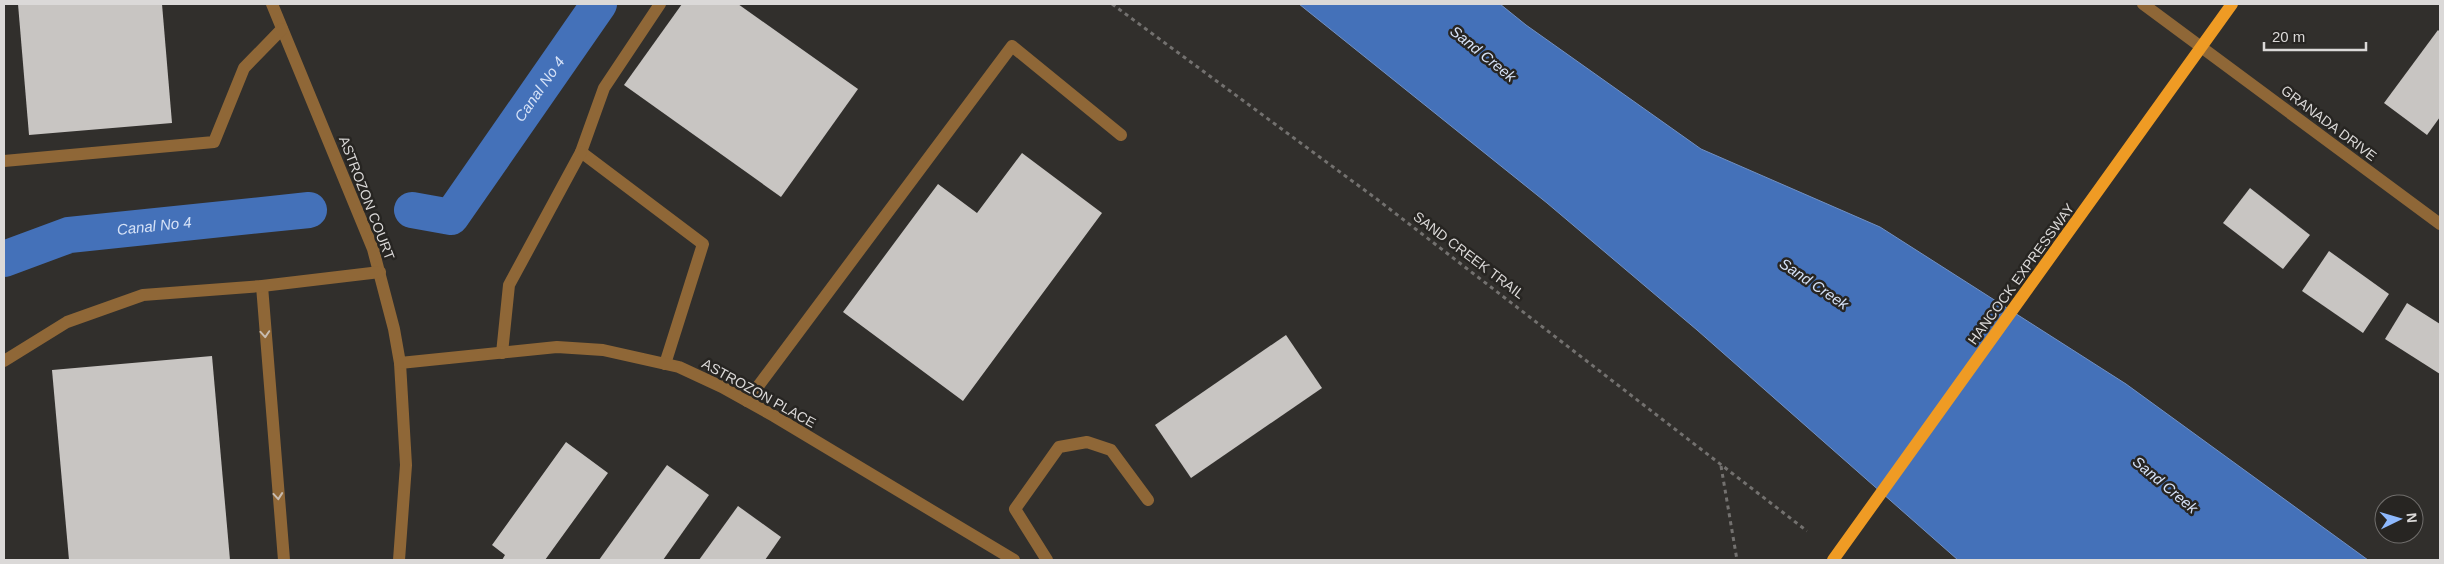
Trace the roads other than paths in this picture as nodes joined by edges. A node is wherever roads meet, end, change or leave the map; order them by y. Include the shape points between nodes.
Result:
1 (272, 4) edge
2 (660, 4) edge
3 (2143, 4) edge
4 (2232, 4) edge
5 (282, 29) junction
6 (2200, 46) junction
7 (1120, 135) dead end
8 (581, 152) junction
9 (4, 161) edge
10 (2440, 224) edge
11 (380, 272) junction
12 (262, 286) junction
13 (502, 352) junction
14 (4, 361) edge
15 (400, 363) junction
16 (665, 364) junction
17 (747, 401) junction
18 (1148, 500) dead end
19 (284, 560) edge
20 (399, 560) edge
21 (1014, 560) edge
22 (1047, 560) edge
23 (1833, 560) edge

1 - 5 street, ASTROZON COURT
2 - 8 street via 604,88
3 - 6 street, GRANADA DRIVE
4 - 6 main road, HANCOCK EXPRESSWAY
5 - 9 street via 244,68 214,142
5 - 11 street, ASTROZON COURT
6 - 10 street, GRANADA DRIVE
6 - 23 main road, HANCOCK EXPRESSWAY
7 - 17 street via 1012,46
8 - 13 street via 509,284
8 - 16 street via 703,244
11 - 12 street
11 - 15 street, ASTROZON COURT
12 - 14 street via 143,295 67,322
12 -> 19 street
13 - 15 street, ASTROZON PLACE
13 - 16 street, ASTROZON PLACE via 557,347 602,350
15 - 20 street, ASTROZON COURT via 406,465
16 - 17 street, ASTROZON PLACE via 688,371
17 - 21 street, ASTROZON PLACE
18 - 22 street via 1111,450 1087,442 1059,447 1015,509

